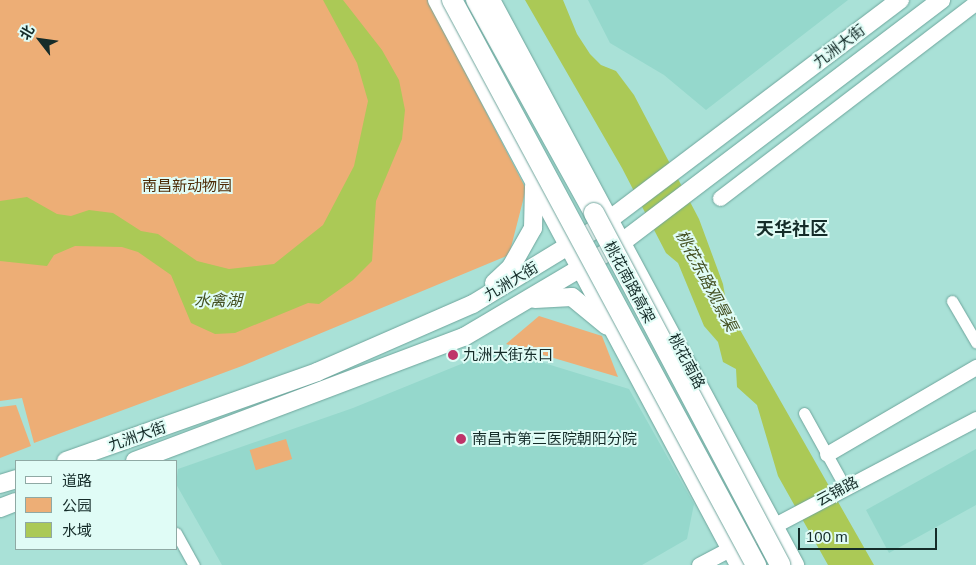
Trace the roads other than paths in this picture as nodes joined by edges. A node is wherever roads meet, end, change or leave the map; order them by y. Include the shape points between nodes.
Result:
1 (437, 0) edge
2 (452, 0) edge
3 (476, 0) edge
4 (491, 0) edge
5 (900, 0) edge
6 (941, 0) edge
7 (976, 2) edge
8 (532, 175) junction
9 (720, 198) dead end
10 (610, 219) junction
11 (646, 224) junction
12 (622, 242) junction
13 (570, 246) junction
14 (582, 268) junction
15 (641, 276) junction
16 (952, 301) dead end
17 (473, 304) junction
18 (464, 337) junction
19 (976, 342) edge
20 (622, 344) junction
21 (976, 367) edge
22 (804, 413) dead end
23 (976, 419) edge
24 (827, 454) junction
25 (69, 460) edge
26 (138, 460) edge
27 (15, 478) edge
28 (0, 484) edge
29 (842, 488) junction
30 (15, 502) edge
31 (0, 508) edge
32 (780, 521) junction
33 (178, 537) edge
34 (730, 549) junction
35 (194, 565) edge
36 (700, 565) edge
37 (739, 565) edge
38 (756, 565) edge
39 (780, 565) edge
40 (795, 565) edge

1 - 8 main road
2 - 38 highway, 桃花南路高架, bridge
3 - 39 highway, 桃花南路高架, bridge
4 - 10 main road, 桃花南路
5 - 10 main road, 九洲大街
6 - 11 main road, 九洲大街
7 - 9 street
8 - 13 main road
8 - 17 main road via 536,215 530,236 511,267
10 - 12 main road, 桃花南路
10 - 13 main road, 九洲大街
11 - 12 main road, 九洲大街
11 - 15 main road via 638,247
12 - 14 main road, 九洲大街
12 - 15 main road, 桃花南路
13 - 14 main road
13 - 17 main road, 九洲大街
14 - 18 main road, 九洲大街
14 - 20 main road
15 - 32 main road, 桃花南路
16 - 19 street
17 - 25 main road, 九洲大街 via 317,372
18 - 20 main road via 537,298 555,295 583,303
18 - 26 main road, 九洲大街
20 - 34 main road
21 - 24 street
22 - 24 street
23 - 29 street, 云锦路
24 - 29 street
27 - 28 main road
29 - 32 street, 云锦路
30 - 31 main road
32 - 34 street, 云锦路
32 - 40 main road, 桃花南路
33 - 35 street
34 - 36 street, 云锦路
34 - 37 main road

